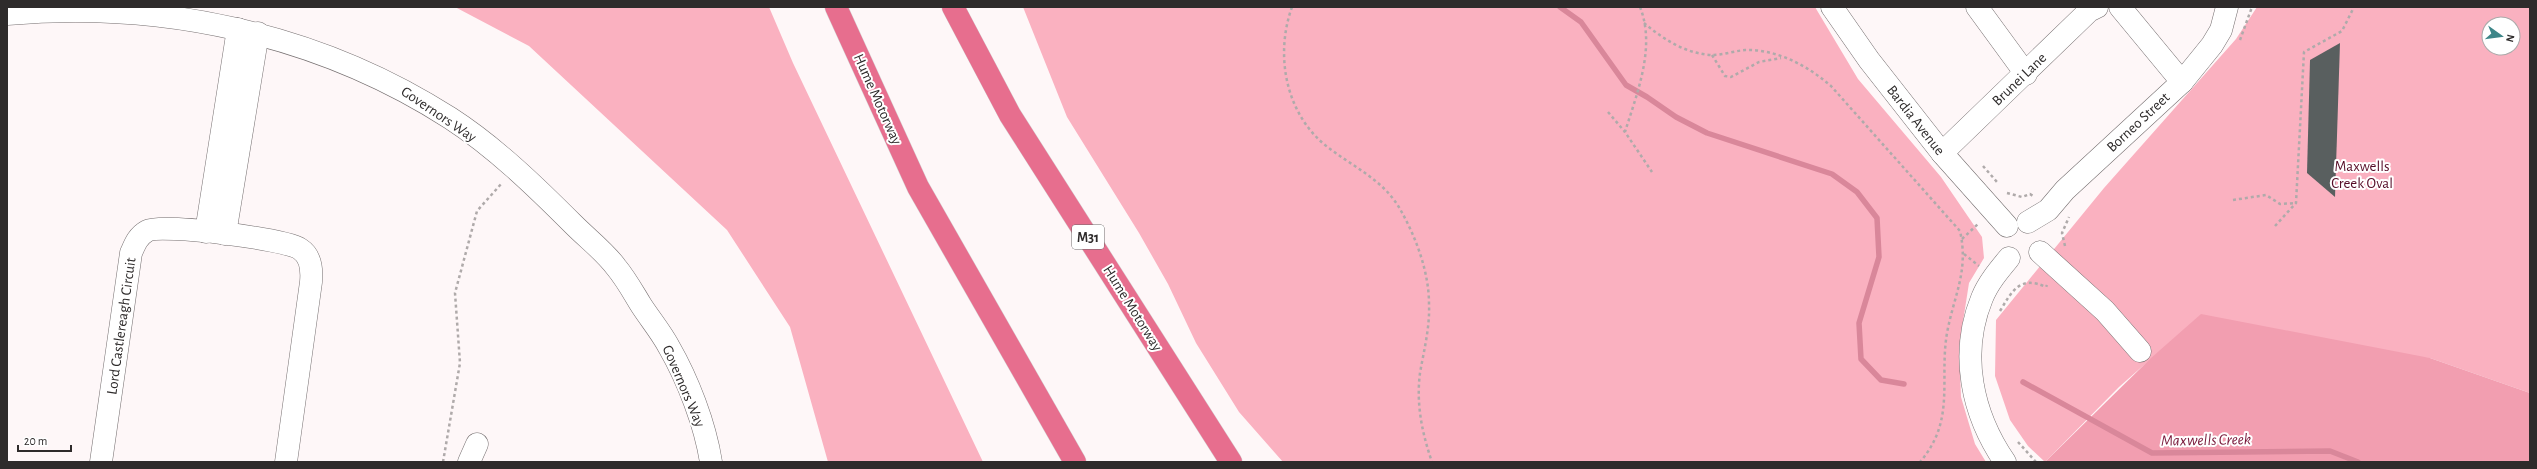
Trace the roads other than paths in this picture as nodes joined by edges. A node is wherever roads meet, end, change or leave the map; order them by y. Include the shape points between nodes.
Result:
1 (836, 7) edge
2 (953, 7) edge
3 (1832, 7) edge
4 (1977, 7) edge
5 (2097, 7) edge
6 (2120, 7) edge
7 (2227, 7) edge
8 (7, 14) edge
9 (248, 31) junction
10 (2026, 74) junction
11 (2182, 82) junction
12 (1942, 153) junction
13 (2018, 224) junction
14 (216, 233) junction
15 (2040, 252) junction
16 (2009, 258) junction
17 (2140, 351) dead end
18 (101, 462) edge
19 (286, 462) edge
20 (711, 462) edge
21 (1075, 462) edge
22 (1231, 462) edge
23 (2005, 462) edge

1 - 21 highway, Hume Motorway via 918,187
2 - 22 highway, Hume Motorway / M31 via 1010,115
3 - 12 street, Bardia Avenue via 1869,60
4 - 10 street
5 - 10 street, Brunei Lane via 2089,11
6 - 11 street
7 - 11 street, Borneo Street via 2221,30 2212,45
8 - 9 street, Governors Way via 41,10 130,10 199,19
9 - 14 street
9 - 20 street, Governors Way via 286,40 393,84 452,119 554,205 616,266 669,347 694,402
10 - 12 street, Brunei Lane
11 - 13 street, Borneo Street via 2065,190 2048,210
12 - 13 street, Bardia Avenue
13 - 15 street via 2037,227 2041,232 2043,239
13 - 16 street via 2003,232 2001,246
14 - 18 street, Lord Castlereagh Circuit via 162,228 147,231 135,243 131,253
14 - 19 street, Lord Castlereagh Circuit via 301,249 312,268
15 - 16 street via 2029,261 2022,262
15 - 17 street via 2105,311
16 - 23 street via 1982,298 1973,328 1970,366 1973,394 1980,416 1991,442

